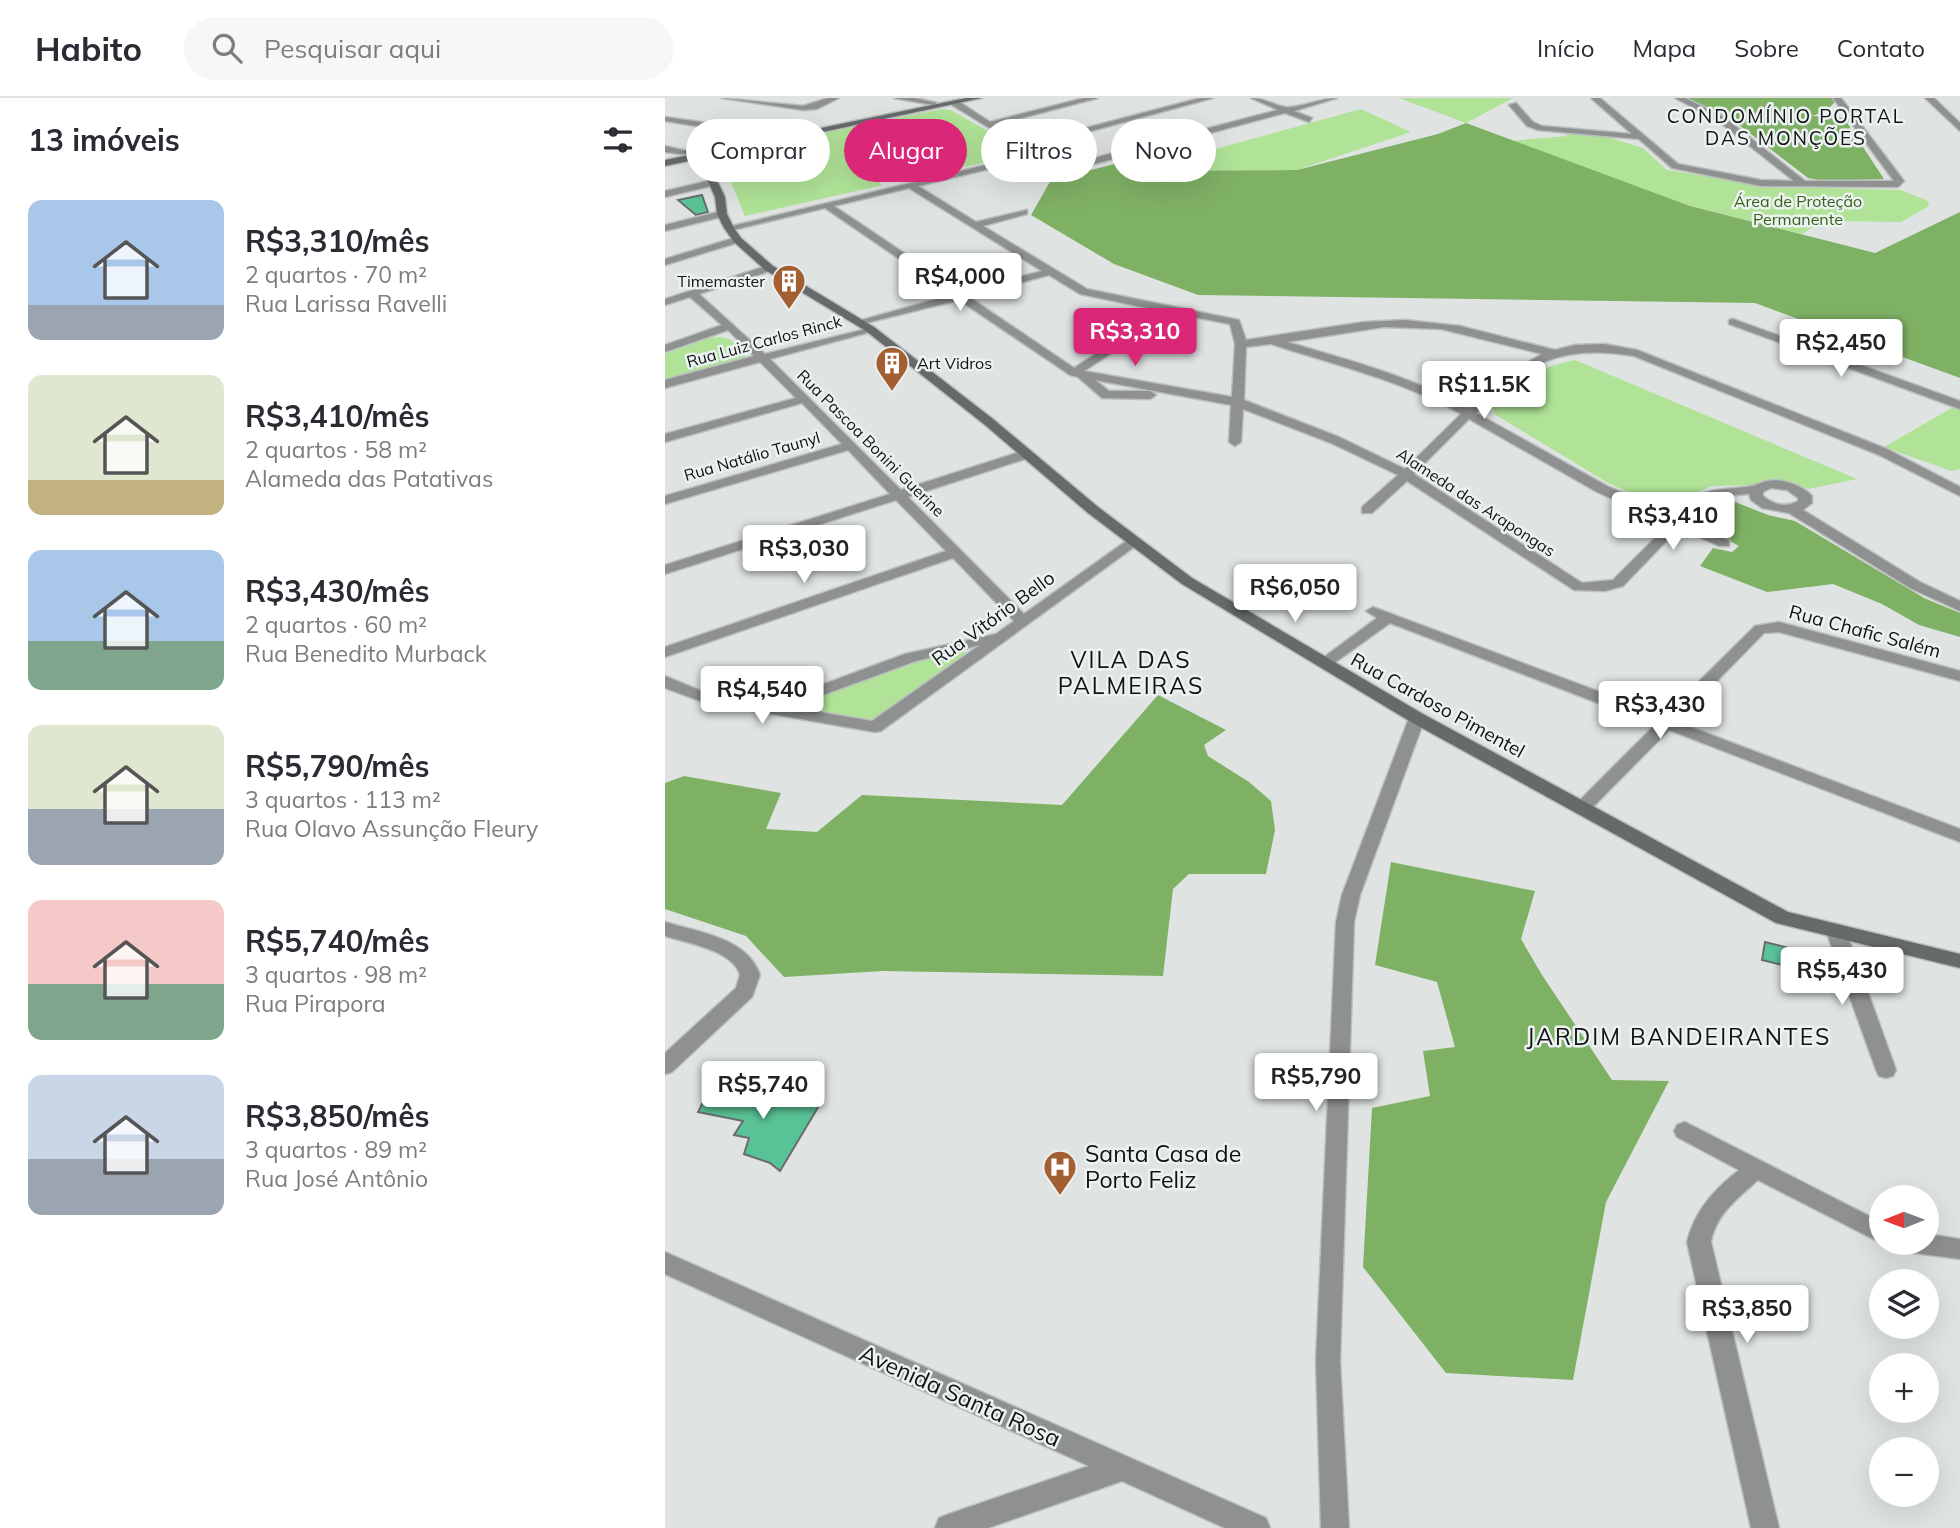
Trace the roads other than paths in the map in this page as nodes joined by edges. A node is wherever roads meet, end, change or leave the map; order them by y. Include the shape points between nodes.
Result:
1 (726, 98) edge
2 (835, 98) edge
3 (898, 98) edge
4 (978, 98) edge
5 (1094, 98) edge
6 (1209, 98) edge
7 (1255, 98) edge
8 (1333, 98) edge
9 (1595, 98) edge
10 (1679, 98) edge
11 (1837, 98) edge
12 (1929, 98) edge
13 (748, 99) edge
14 (956, 101) edge
15 (933, 103) junction
16 (1513, 105) dead end
17 (1287, 111) junction
18 (665, 119) edge
19 (983, 119) edge
20 (1010, 119) edge
21 (1309, 120) dead end
22 (686, 122) edge
23 (830, 123) edge
24 (1097, 127) edge
25 (1960, 128) edge
26 (830, 135) edge
27 (1638, 137) junction
28 (665, 153) edge
29 (686, 155) edge
30 (686, 155) edge
31 (686, 156) edge
32 (1097, 162) edge
33 (665, 163) edge
34 (981, 168) edge
35 (686, 182) edge
36 (713, 182) edge
37 (1804, 184) junction
38 (910, 185) junction
39 (665, 194) edge
40 (827, 205) junction
41 (1024, 212) dead end
42 (722, 214) junction
43 (975, 225) junction
44 (665, 228) edge
45 (733, 234) junction
46 (665, 262) edge
47 (769, 268) junction
48 (1049, 272) junction
49 (691, 293) junction
50 (961, 296) junction
51 (665, 302) edge
52 (1172, 309) junction
53 (1733, 322) dead end
54 (730, 326) junction
55 (866, 326) junction
56 (1275, 342) junction
57 (1241, 344) junction
58 (665, 349) edge
59 (1552, 353) junction
60 (762, 358) junction
61 (1078, 374) junction
62 (665, 384) edge
63 (804, 399) junction
64 (1237, 402) junction
65 (1960, 405) edge
66 (1469, 412) junction
67 (665, 438) edge
68 (1235, 442) dead end
69 (849, 446) junction
70 (1027, 454) junction
71 (1408, 475) junction
72 (1756, 490) junction
73 (1960, 492) edge
74 (899, 496) junction
75 (665, 500) edge
76 (1792, 509) junction
77 (1367, 510) dead end
78 (1677, 523) junction
79 (1134, 542) junction
80 (1724, 543) dead end
81 (955, 552) junction
82 (665, 570) edge
83 (1960, 607) edge
84 (1023, 621) junction
85 (999, 638) junction
86 (665, 652) edge
87 (1325, 663) junction
88 (1960, 676) edge
89 (665, 681) edge
90 (771, 708) junction
91 (1417, 718) junction
92 (1667, 724) junction
93 (1584, 807) junction
94 (1960, 836) edge
95 (665, 929) edge
96 (1836, 931) junction
97 (1960, 961) edge
98 (665, 1066) edge
99 (1885, 1070) dead end
100 (1685, 1131) dead end
101 (1755, 1169) junction
102 (1869, 1227) edge
103 (1939, 1246) edge
104 (1960, 1249) edge
105 (665, 1263) edge
106 (1123, 1468) junction
107 (949, 1528) edge
108 (1256, 1528) edge
109 (1335, 1528) edge
110 (1765, 1528) edge

1 - 13 street
2 - 13 street via 808,108
3 - 15 street
4 - 14 street
5 - 20 street
6 - 24 street
7 - 17 street
8 - 17 street
9 - 27 street
10 - 37 street via 1721,119
11 - 37 street via 1898,184
12 - 25 street
14 - 15 street
14 - 19 street
14 - 26 street
15 - 23 street
16 - 27 street via 1530,124 1541,128
17 - 21 street
17 - 32 street
18 - 22 street
27 - 37 street via 1670,165 1747,181
28 - 29 street
28 - 30 street
31 - 33 street
34 - 38 street
35 - 39 street
36 - 42 street, Rua Cardoso Pimentel
38 - 40 street
38 - 43 street
40 - 45 street
40 - 50 street, Alameda das Arapongas
41 - 43 street
42 - 44 street
42 - 45 street, Rua Cardoso Pimentel
43 - 48 street
45 - 46 street
45 - 47 street, Rua Cardoso Pimentel
47 - 49 street
47 - 55 street, Rua Cardoso Pimentel
48 - 50 street, Rua Luiz Carlos Rinck
48 - 52 street via 1089,294
49 - 51 street
49 - 54 street, Rua Pascoa Bonini Guerine
50 - 55 street, Rua Luiz Carlos Rinck
50 - 61 street, Alameda das Arapongas
52 - 57 street via 1235,322
52 - 61 street
53 - 65 street
54 - 58 street
54 - 60 street, Rua Pascoa Bonini Guerine
55 - 60 street, Rua Luiz Carlos Rinck
55 - 70 street, Rua Cardoso Pimentel
56 - 57 street
56 - 59 street via 1408,323
56 - 66 street via 1363,368
57 - 64 street
59 - 66 street via 1506,377
59 - 73 street via 1612,346 1637,352 1883,452
60 - 62 street, Rua Luiz Carlos Rinck
60 - 63 street, Rua Pascoa Bonini Guerine
61 - 64 street, Alameda das Arapongas via 1106,395 1181,394
63 - 67 street
63 - 69 street, Rua Pascoa Bonini Guerine
64 - 68 street
64 - 71 street, Alameda das Arapongas via 1335,440
66 - 71 street
66 - 78 street via 1602,489
69 - 74 street, Rua Pascoa Bonini Guerine
69 - 75 street, Rua Natálio Taunyl
70 - 74 street
70 - 79 street, Rua Cardoso Pimentel
71 - 77 street
71 - 78 street, Alameda das Arapongas via 1579,587 1618,583
72 - 76 street via 1764,504
72 - 76 street via 1770,484 1797,489 1805,503
72 - 78 street via 1705,496 1692,503
74 - 81 street, Rua Pascoa Bonini Guerine
74 - 82 street
76 - 83 street via 1915,585
78 - 80 street
79 - 84 street, Rua Vitório Bello
79 - 87 street, Rua Cardoso Pimentel via 1187,581
81 - 84 street, Rua Pascoa Bonini Guerine
81 - 86 street
84 - 85 street, Rua Vitório Bello
85 - 90 street via 916,654
85 - 90 street, Rua Vitório Bello via 875,727
87 - 91 street, Rua Cardoso Pimentel
87 - 92 street via 1380,614
88 - 92 street, Rua Chafic Salém via 1779,627 1760,629
89 - 90 street via 702,697
91 - 93 street, Rua Cardoso Pimentel
91 - 109 street via 1345,922 1328,1361
92 - 93 street
92 - 94 street
93 - 96 street, Rua Cardoso Pimentel via 1783,918
95 - 98 street via 735,952 750,975 745,992
96 - 97 street, Rua Cardoso Pimentel
96 - 99 street
100 - 101 street
101 - 102 street
101 - 110 street via 1712,1209 1701,1224 1699,1242
103 - 104 street
105 - 106 street, Avenida Santa Rosa
106 - 107 street
106 - 108 street, Avenida Santa Rosa

